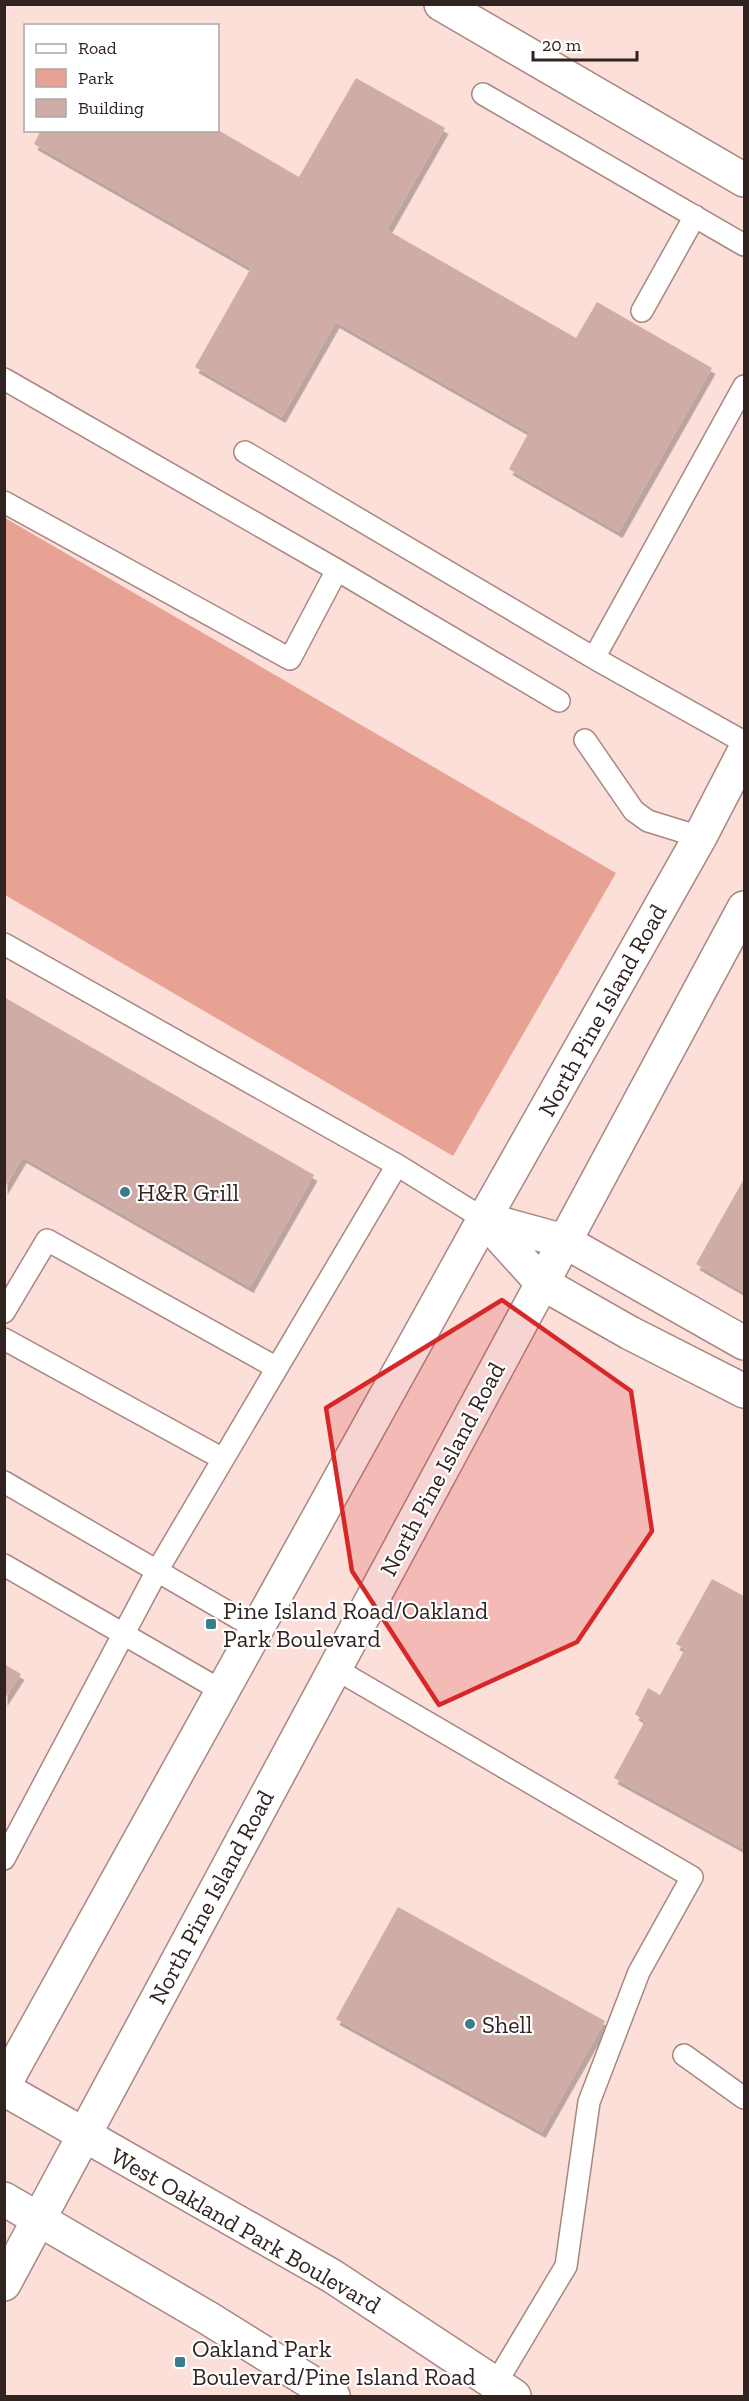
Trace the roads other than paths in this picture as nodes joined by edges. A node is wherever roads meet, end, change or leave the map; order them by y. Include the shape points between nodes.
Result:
1 (441, 4) edge
2 (483, 94) dead end
3 (744, 180) edge
4 (695, 216) junction
5 (744, 245) edge
6 (642, 311) dead end
7 (4, 379) edge
8 (744, 386) edge
9 (245, 452) dead end
10 (4, 502) edge
11 (337, 570) junction
12 (594, 657) junction
13 (559, 701) dead end
14 (585, 740) dead end
15 (744, 742) edge
16 (744, 752) edge
17 (700, 837) junction
18 (744, 908) edge
19 (4, 944) edge
20 (397, 1166) junction
21 (484, 1219) junction
22 (564, 1241) junction
23 (542, 1283) junction
24 (4, 1312) edge
25 (4, 1340) edge
26 (744, 1343) edge
27 (277, 1368) junction
28 (744, 1391) edge
29 (223, 1459) junction
30 (4, 1482) edge
31 (4, 1565) edge
32 (157, 1571) junction
33 (257, 1629) junction
34 (124, 1634) junction
35 (334, 1668) junction
36 (222, 1691) junction
37 (4, 1859) edge
38 (684, 2055) dead end
39 (4, 2087) edge
40 (744, 2098) edge
41 (84, 2134) junction
42 (4, 2199) edge
43 (39, 2218) junction
44 (4, 2284) edge
45 (505, 2390) edge
46 (333, 2397) edge

1 - 3 main road
2 - 4 lane
4 - 5 lane
4 - 6 lane
7 - 11 lane
8 - 12 lane
9 - 12 lane
10 - 11 lane via 290,659
11 - 13 lane
12 - 15 lane
14 - 17 lane via 634,811 648,821
16 - 17 main road, North Pine Island Road
17 - 21 main road, North Pine Island Road
18 - 22 main road, North Pine Island Road
19 - 20 lane
20 - 21 lane
20 - 27 lane
21 - 22 main road
21 - 23 main road
21 - 33 main road, North Pine Island Road
22 - 23 main road, North Pine Island Road
22 - 26 main road
23 - 28 main road
23 - 35 main road, North Pine Island Road
24 - 27 lane via 47,1240
25 - 29 lane
27 - 29 lane
29 - 32 lane
30 - 32 lane
31 - 34 lane
32 - 33 lane
32 - 34 lane
33 - 36 main road, North Pine Island Road
34 - 36 lane
34 - 37 lane
35 - 41 main road, North Pine Island Road
35 - 45 lane via 692,1877 639,1972 589,2102 566,2266
36 - 39 main road, North Pine Island Road
38 - 40 lane
39 - 41 main road, West Oakland Park Boulevard
41 - 43 main road, North Pine Island Road
41 - 45 main road, West Oakland Park Boulevard via 332,2276
42 - 43 main road
43 - 44 main road, North Pine Island Road
43 - 46 main road

